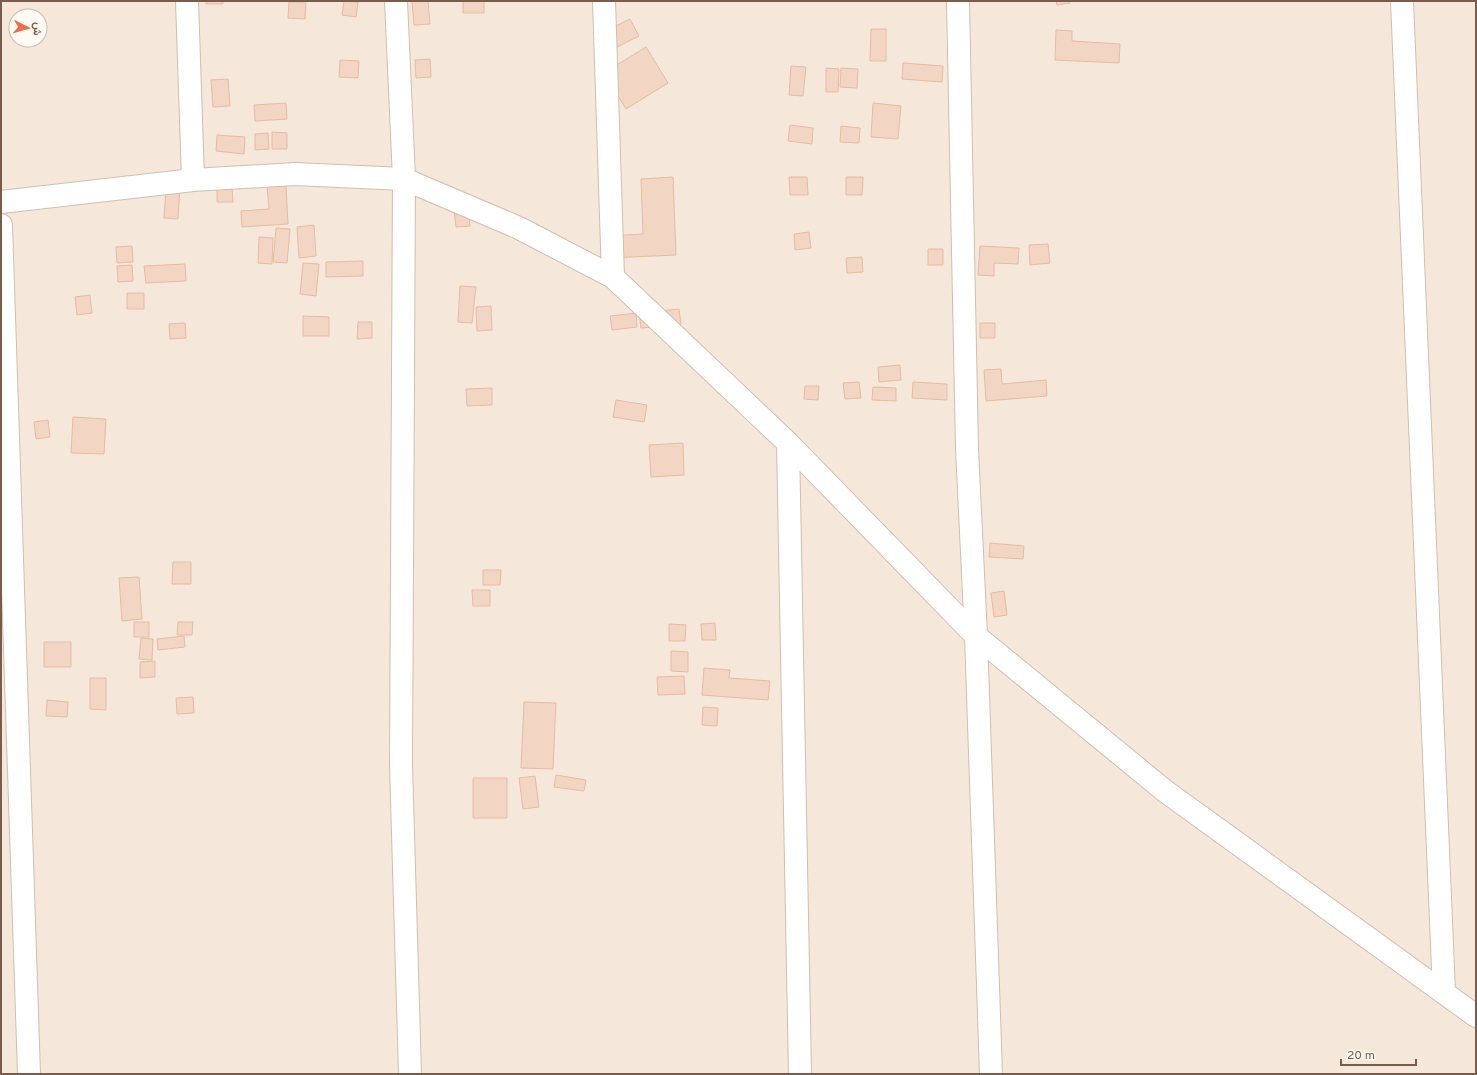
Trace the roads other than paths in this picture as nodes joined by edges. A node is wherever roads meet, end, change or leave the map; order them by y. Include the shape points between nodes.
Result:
1 (187, 1) edge
2 (396, 1) edge
3 (604, 1) edge
4 (958, 1) edge
5 (1402, 1) edge
6 (404, 179) junction
7 (193, 180) junction
8 (1, 202) edge
9 (1, 226) edge
10 (613, 277) junction
11 (788, 443) junction
12 (976, 636) junction
13 (1444, 992) junction
14 (1476, 1016) edge
15 (29, 1074) edge
16 (410, 1074) edge
17 (800, 1074) edge
18 (991, 1074) edge

1 - 7 street
2 - 6 street
3 - 10 street
4 - 12 street via 967,448
5 - 13 street
6 - 7 street via 295,174
6 - 10 street via 519,228
6 - 16 street via 401,765
7 - 8 street
9 - 15 street
10 - 11 street
11 - 12 street
11 - 17 street
12 - 13 street via 1165,791
12 - 18 street
13 - 14 street

